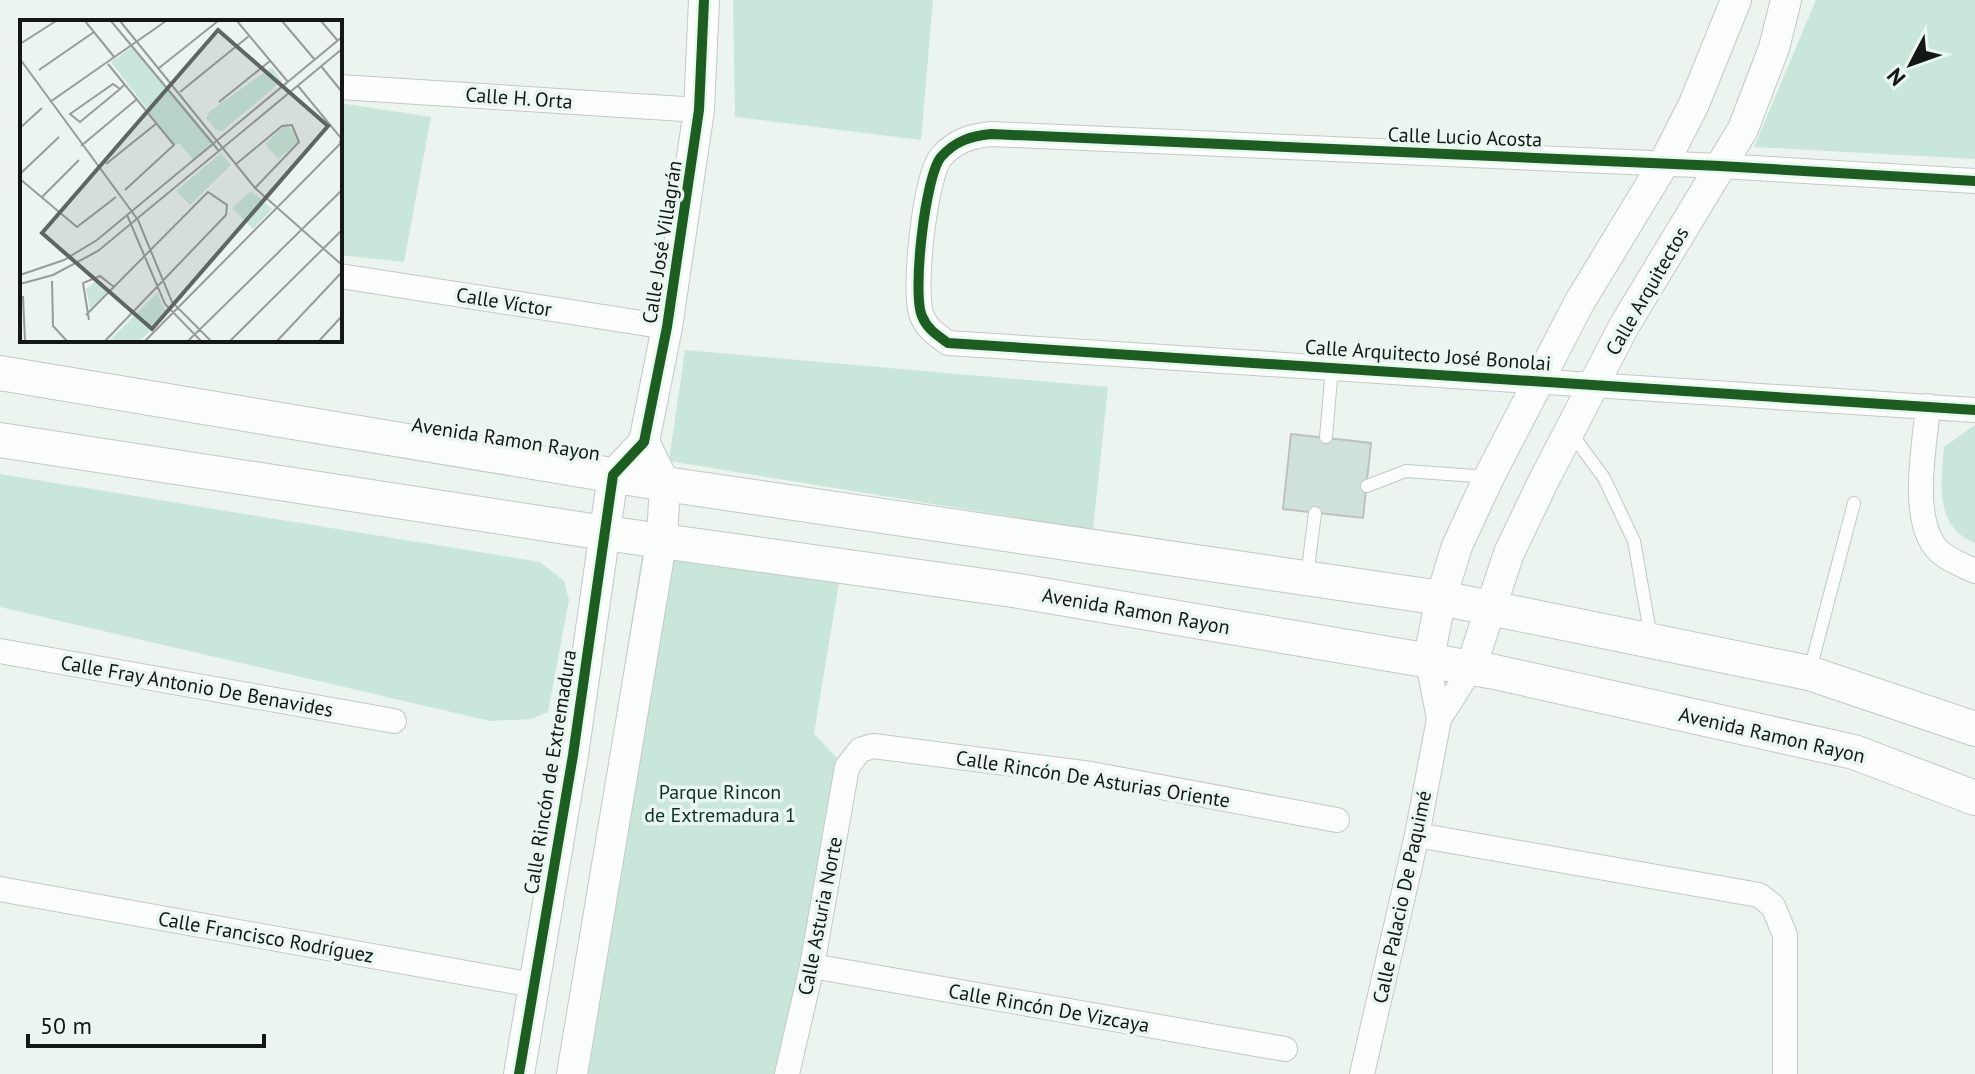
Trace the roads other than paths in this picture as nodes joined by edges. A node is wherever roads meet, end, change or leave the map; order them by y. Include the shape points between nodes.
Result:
1 (704, 0) edge
2 (1736, 0) edge
3 (1786, 0) edge
4 (342, 87) edge
5 (699, 110) junction
6 (1664, 163) junction
7 (1720, 166) junction
8 (1975, 181) edge
9 (342, 276) edge
10 (667, 327) junction
11 (930, 330) joint
12 (1332, 367) junction
13 (0, 373) edge
14 (1540, 379) junction
15 (1594, 386) junction
16 (1928, 406) junction
17 (1975, 410) edge
18 (1571, 433) junction
19 (1326, 437) dead end
20 (0, 440) edge
21 (644, 442) junction
22 (613, 475) junction
23 (1489, 477) junction
24 (665, 484) junction
25 (1367, 486) dead end
26 (1854, 503) dead end
27 (1315, 513) dead end
28 (605, 533) junction
29 (662, 538) junction
30 (1975, 571) edge
31 (1307, 577) junction
32 (1441, 598) junction
33 (1490, 608) junction
34 (1651, 641) junction
35 (0, 651) edge
36 (1428, 662) junction
37 (1470, 670) junction
38 (1809, 673) junction
39 (1439, 719) junction
40 (394, 721) dead end
41 (1975, 729) edge
42 (852, 758) joint
43 (1975, 798) edge
44 (1337, 820) dead end
45 (1417, 835) junction
46 (0, 889) edge
47 (812, 966) junction
48 (533, 985) junction
49 (1285, 1049) dead end
50 (519, 1074) edge
51 (572, 1074) edge
52 (787, 1074) edge
53 (1362, 1074) edge
54 (1785, 1074) edge

1 - 5 street, Calle José Villagrán
2 - 6 street
3 - 7 street, Calle Arquitectos via 1748,115
4 - 5 street, Calle H. Orta
5 - 10 street, Calle José Villagrán
6 - 7 street, Calle Lucio Acosta
6 - 11 street, Calle Lucio Acosta via 971,136 939,159 930,177 917,298
6 - 14 street via 1579,303
7 - 8 street, Calle Lucio Acosta
7 - 15 street, Calle Arquitectos
9 - 10 street, Calle Víctor
10 - 21 street, Calle José Villagrán
11 - 12 street, Calle Arquitecto José Bonolai via 948,343
12 - 14 street, Calle Arquitecto José Bonolai
12 - 19 lane
13 - 22 main road, Avenida Ramon Rayon
14 - 15 street, Calle Arquitecto José Bonolai
14 - 23 street
15 - 16 street, Calle Arquitecto José Bonolai
15 - 18 street, Calle Arquitectos
16 - 17 street, Calle Arquitecto José Bonolai
16 - 30 street via 1921,478 1924,520 1932,543 1944,556
18 - 33 street, Calle Arquitectos via 1509,553
18 - 34 lane via 1604,478 1634,541
20 - 28 main road, Avenida Ramon Rayon
21 - 22 street
21 - 24 street
22 - 24 main road, Avenida Ramon Rayon
22 - 28 street, Calle Rincón de Extremadura
23 - 25 lane via 1406,471
23 - 32 street via 1457,546
24 - 29 street
24 - 31 main road, Avenida Ramon Rayon
26 - 38 lane
27 - 31 lane
28 - 29 main road, Avenida Ramon Rayon
28 - 48 street, Calle Rincón de Extremadura
29 - 36 main road, Avenida Ramon Rayon via 1013,590
29 - 51 street
31 - 32 main road, Avenida Ramon Rayon
32 - 33 main road, Avenida Ramon Rayon
32 - 36 street
33 - 34 main road, Avenida Ramon Rayon
33 - 37 street, Calle Arquitectos
34 - 38 main road, Avenida Ramon Rayon
35 - 40 street, Calle Fray Antonio De Benavides
36 - 37 main road, Avenida Ramon Rayon
36 - 39 street, Calle Palacio De Paquimé
37 - 39 street, Calle Palacio De Paquimé
37 - 43 main road, Avenida Ramon Rayon via 1854,752
38 - 41 main road, Avenida Ramon Rayon
39 - 45 street, Calle Palacio De Paquimé
42 - 44 street, Calle Rincón De Asturias Oriente via 873,746 889,748 1091,774
42 - 47 street, Calle Asturia Norte
45 - 53 street, Calle Palacio De Paquimé
45 - 54 street via 1759,895 1773,906 1785,935
46 - 48 street, Calle Francisco Rodríguez
47 - 49 street, Calle Rincón De Vizcaya
47 - 52 street, Calle Asturia Norte
48 - 50 street, Calle Rincón de Extremadura

